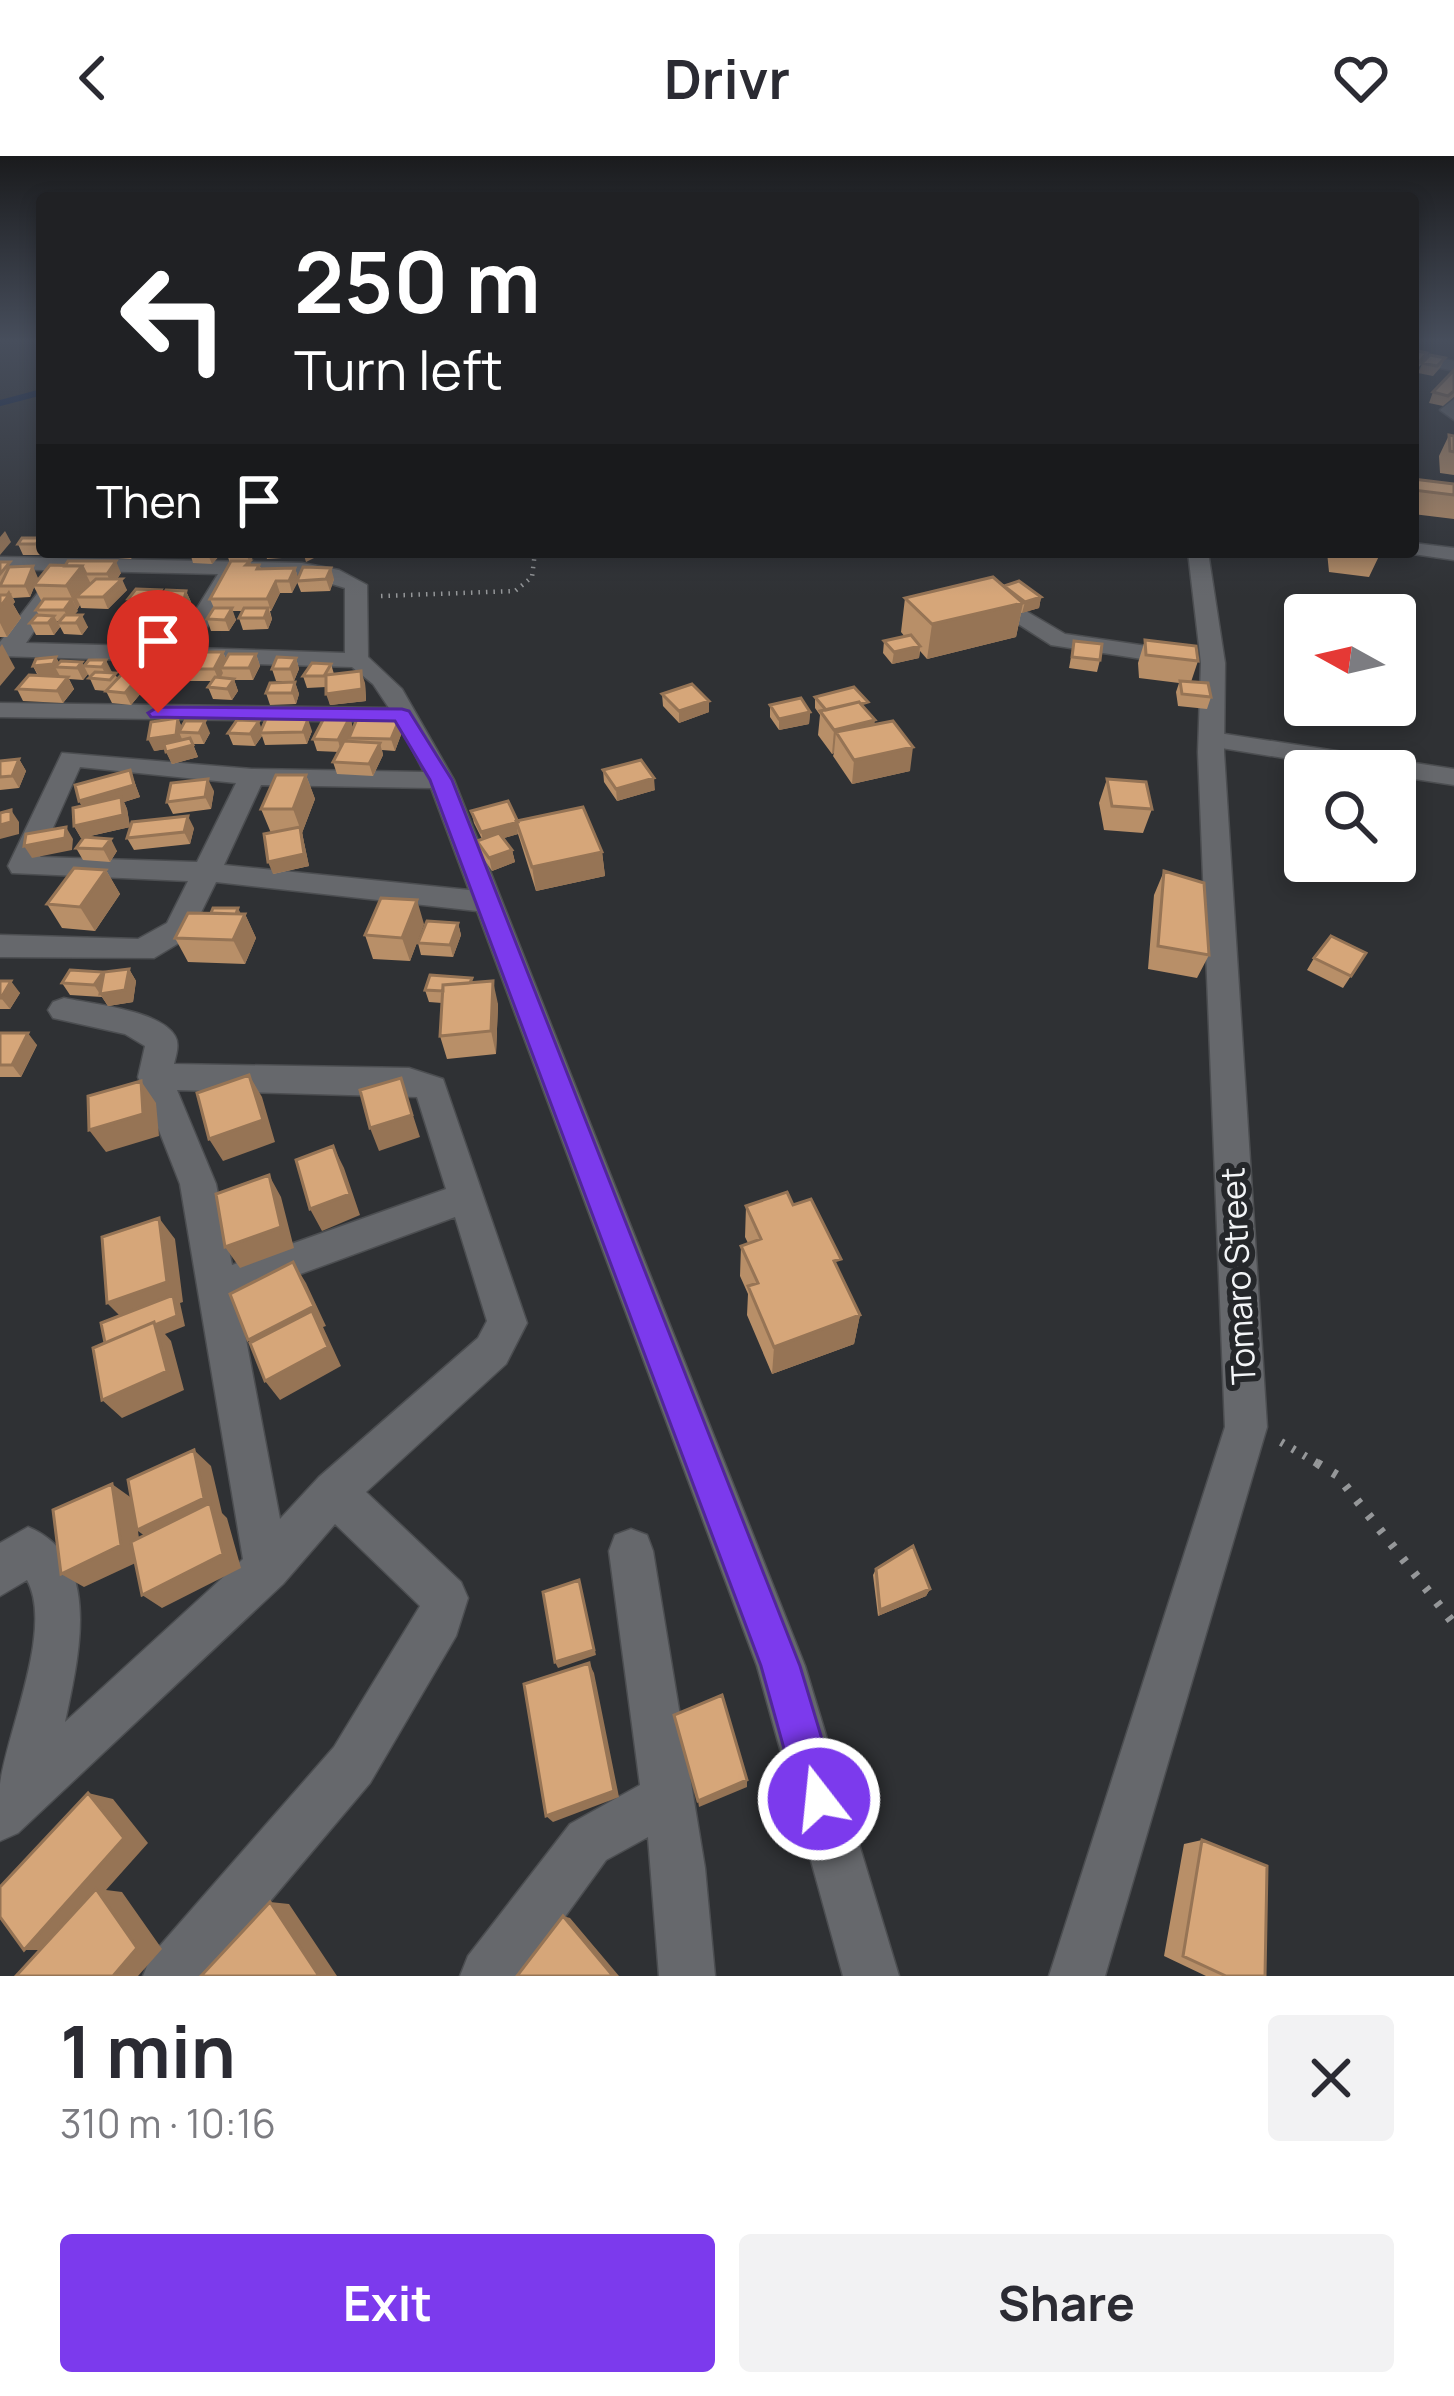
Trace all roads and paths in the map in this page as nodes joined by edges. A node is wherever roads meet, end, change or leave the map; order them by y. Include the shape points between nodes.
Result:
1 (1419, 550) edge
2 (1454, 554) edge
3 (534, 558) edge
4 (1199, 558) edge
5 (0, 563) edge
6 (68, 566) junction
7 (232, 567) junction
8 (359, 597) junction
9 (1010, 608) edge
10 (5, 650) edge
11 (181, 653) junction
12 (357, 660) junction
13 (1213, 663) junction
14 (0, 710) edge
15 (402, 715) junction
16 (1212, 740) junction
17 (252, 777) junction
18 (1454, 777) edge
19 (441, 780) junction
20 (206, 872) junction
21 (487, 902) junction
22 (0, 946) edge
23 (64, 1010) dead end
24 (155, 1076) junction
25 (465, 1198) junction
26 (216, 1288) junction
27 (1246, 1427) junction
28 (334, 1492) junction
29 (631, 1551) dead end
30 (267, 1568) junction
31 (0, 1573) edge
32 (1454, 1624) edge
33 (667, 1798) junction
34 (12, 1803) edge
35 (171, 1976) edge
36 (488, 1976) edge
37 (687, 1976) edge
38 (871, 1976) edge
39 (1077, 1976) edge

1 - 2 street
3 - 8 path via 532,577 515,591
4 - 13 street, Tomaro Street
5 - 6 street
6 - 7 street
6 - 10 street
7 - 8 street via 332,574 356,585
7 - 11 street
8 - 12 street
9 - 13 street via 1059,640
10 - 11 street
11 - 12 street
12 - 15 street via 379,673
13 - 16 street, Tomaro Street
14 - 15 street
15 - 19 street
16 - 18 street
16 - 27 street, Tomaro Street
17 - 19 street
17 - 20 street
17 - 20 street via 71,758 22,866
19 - 21 street
20 - 21 street
20 - 22 street via 179,930 142,950
21 - 38 street via 781,1666
23 - 24 street via 150,1031 162,1041
24 - 25 street via 423,1084 431,1088
24 - 26 street via 198,1184
25 - 26 street
25 - 28 street via 507,1323 504,1336
26 - 30 street
27 - 32 path via 1337,1475
27 - 39 street, Tomaro Street
28 - 30 street
28 - 35 street via 445,1598 440,1620 352,1765
29 - 33 street
30 - 34 street
31 - 34 street via 28,1549 55,1586 58,1621
33 - 36 street via 589,1842
33 - 37 street

